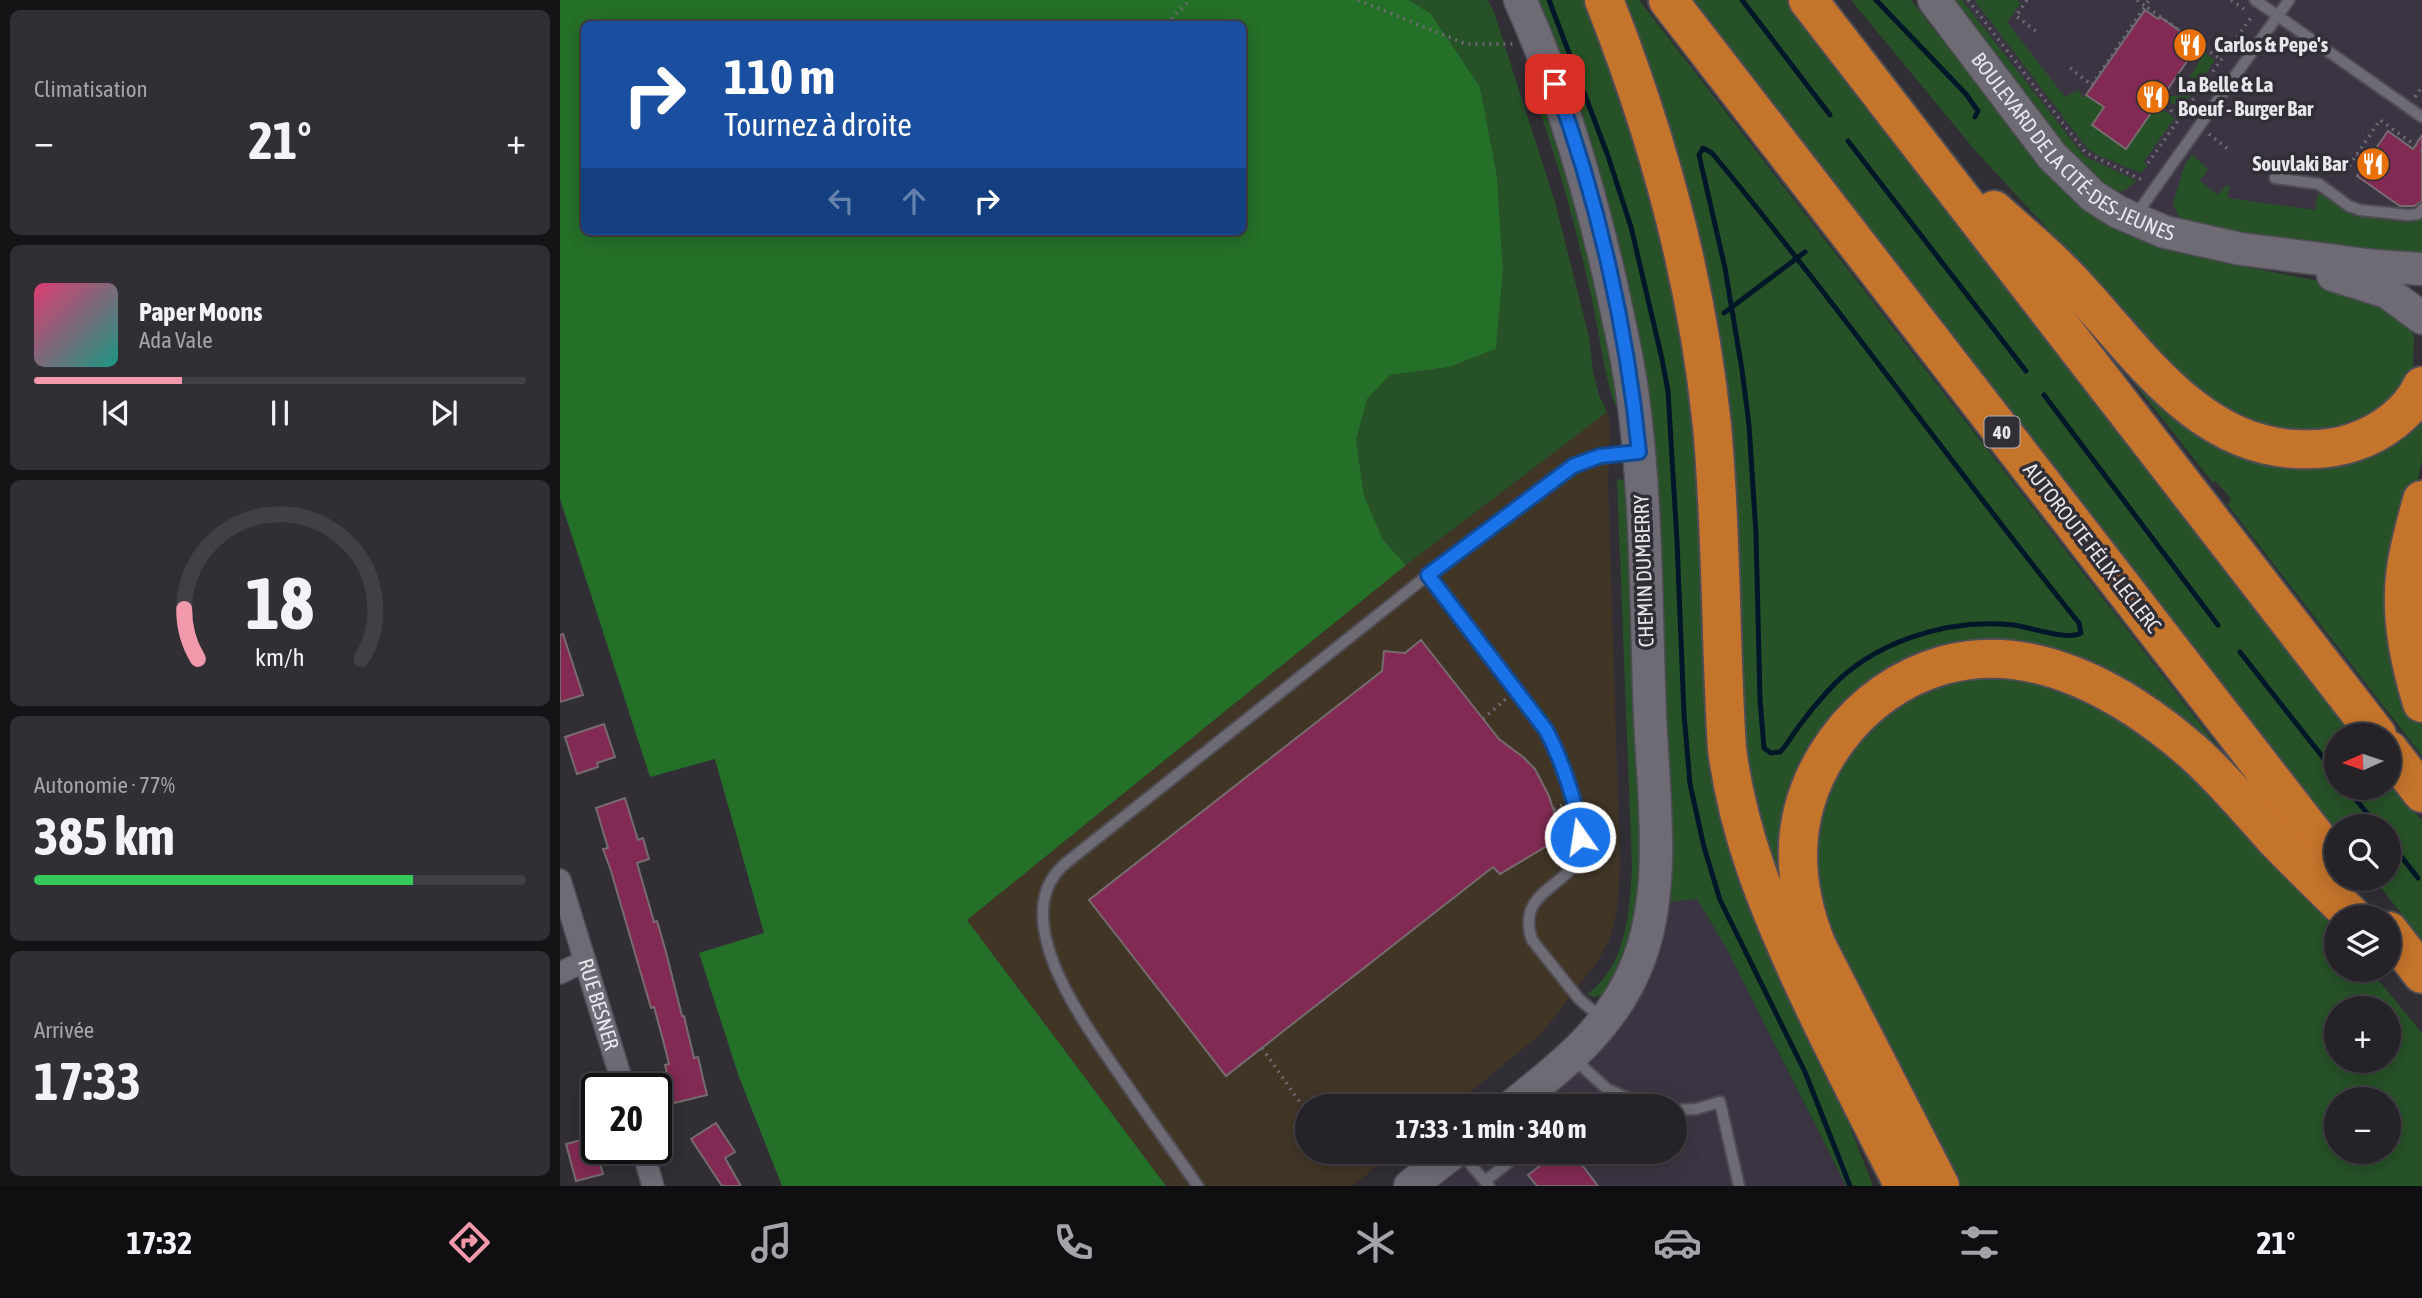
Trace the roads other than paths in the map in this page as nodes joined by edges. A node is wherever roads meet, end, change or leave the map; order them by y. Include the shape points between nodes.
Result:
1 (1520, 0) edge
2 (1605, 0) edge
3 (1668, 0) edge
4 (1808, 0) edge
5 (1934, 0) edge
6 (2255, 0) edge
7 (2289, 0) edge
8 (2277, 16) junction
9 (2422, 117) edge
10 (1918, 141) junction
11 (2275, 178) dead end
12 (2422, 209) edge
13 (2137, 221) junction
14 (2241, 249) junction
15 (2422, 269) edge
16 (2422, 317) edge
17 (2422, 386) edge
18 (1639, 452) junction
19 (2422, 500) edge
20 (1428, 575) junction
21 (2422, 704) edge
22 (2368, 723) edge
23 (2401, 766) edge
24 (2422, 793) edge
25 (2324, 847) edge
26 (560, 880) edge
27 (2358, 891) edge
28 (2341, 905) edge
29 (2369, 905) edge
30 (2401, 947) edge
31 (585, 961) junction
32 (2401, 965) edge
33 (560, 973) edge
34 (2422, 974) edge
35 (2422, 987) edge
36 (1605, 1021) junction
37 (1572, 1058) junction
38 (619, 1073) edge
39 (1527, 1094) edge
40 (1620, 1094) edge
41 (1687, 1109) edge
42 (647, 1164) edge
43 (1438, 1164) edge
44 (1470, 1164) edge
45 (1509, 1164) edge
46 (1487, 1184) edge
47 (653, 1186) edge
48 (1198, 1186) edge
49 (1410, 1186) edge
50 (1739, 1186) edge
51 (1904, 1186) edge
52 (1941, 1186) edge

1 - 18 street, CHEMIN DUMBERRY via 1571,131 1603,249 1623,340
2 - 51 highway via 1665,176 1702,351 1715,467 1727,749 1737,806 1775,921
3 - 25 highway, AUTOROUTE FÉLIX-LECLERC / 40
4 - 10 highway
5 - 13 street, BOULEVARD DE LA CITÉ-DES-JEUNES via 2065,170 2105,205
6 - 8 lane
7 - 8 lane
8 - 9 lane
8 - 13 lane via 2143,205
10 - 17 highway via 2064,274 2175,394 2225,430 2288,449 2344,446 2391,422
10 - 22 highway
11 - 12 lane via 2319,184 2360,210 2413,215
13 - 14 street, BOULEVARD DE LA CITÉ-DES-JEUNES
14 - 15 street, BOULEVARD DE LA CITÉ-DES-JEUNES
14 - 16 street, BOULEVARD DE LA CITÉ-DES-JEUNES via 2387,292
18 - 20 lane via 1600,456 1573,466
18 - 36 street, CHEMIN DUMBERRY via 1654,878 1649,923 1637,966
19 - 21 highway via 2406,569 2404,603 2410,658
20 - 36 lane via 1530,706 1556,752 1580,832 1580,853 1533,905 1530,933 1579,999
20 - 48 lane via 1066,863 1046,891 1045,937 1071,1000
23 - 24 highway
26 - 31 street, RUE BESNER
27 - 29 highway
28 - 52 highway via 2193,752 2140,712 2085,681 2046,666 1998,659 1930,669 1889,689 1847,727 1816,774 1801,817 1798,877 1817,946
30 - 34 highway
31 - 33 street
31 - 38 street, RUE BESNER
32 - 35 highway
36 - 37 street, CHEMIN DUMBERRY
37 - 39 street, CHEMIN DUMBERRY
37 - 40 lane
41 - 50 lane via 1720,1102
42 - 47 street
43 - 49 street
44 - 46 lane
45 - 46 lane

